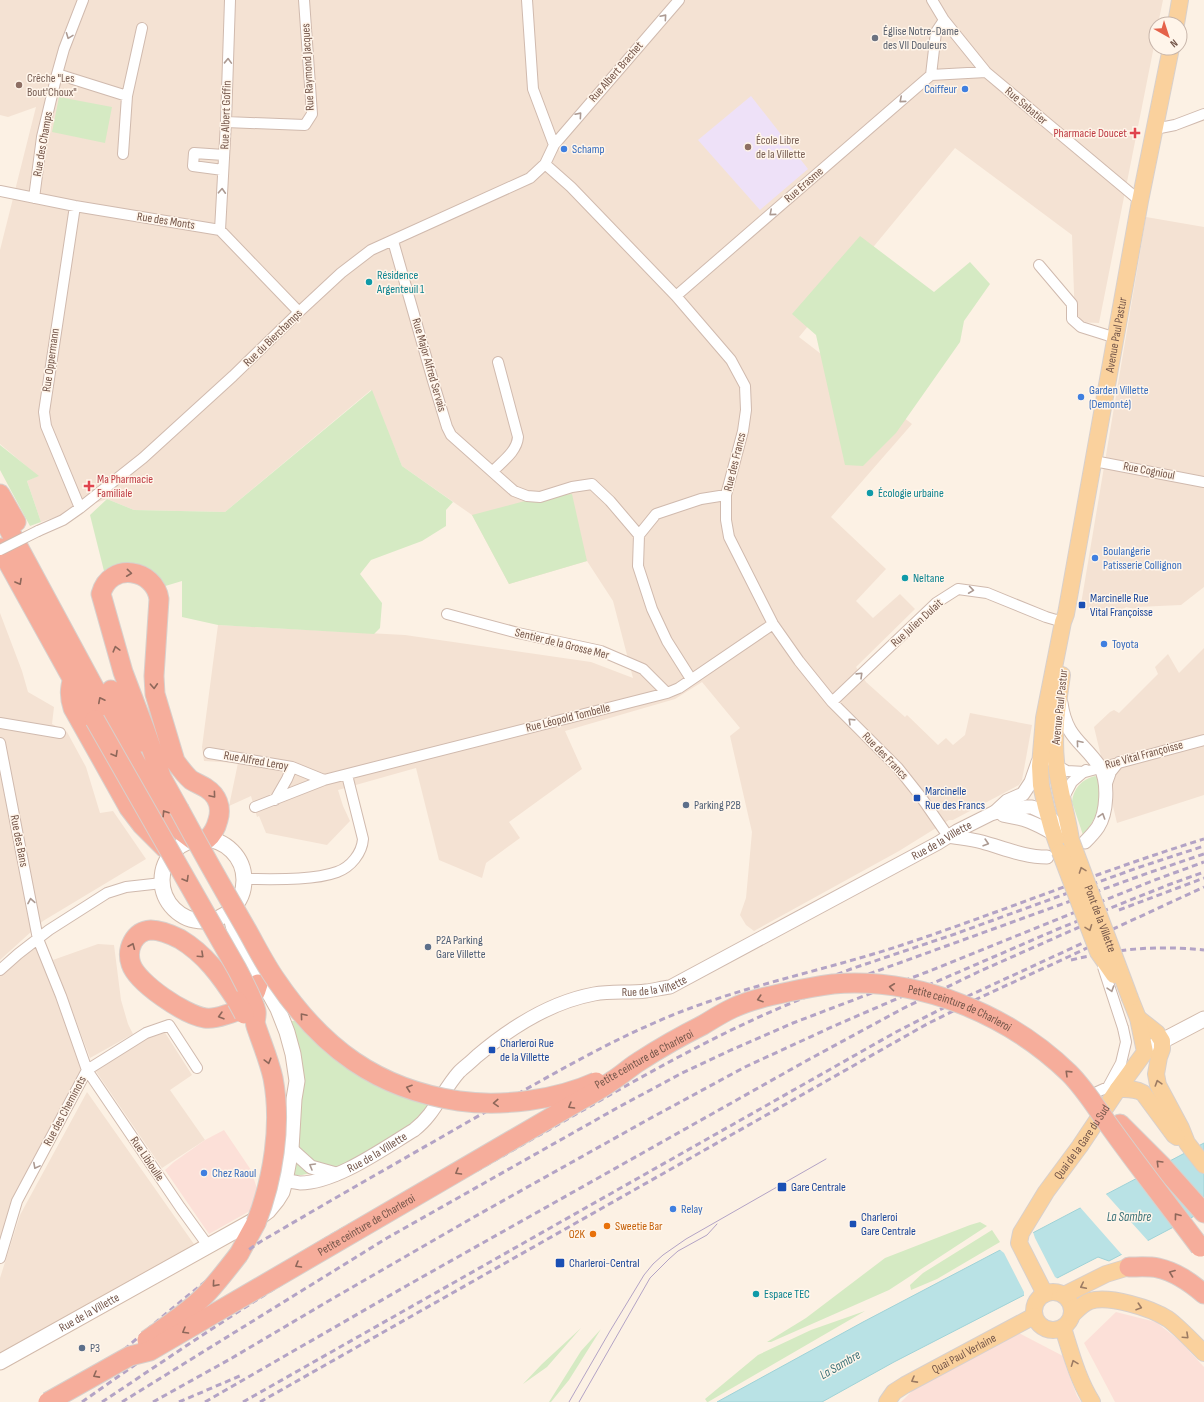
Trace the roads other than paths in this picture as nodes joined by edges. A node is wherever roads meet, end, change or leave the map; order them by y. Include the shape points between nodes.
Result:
1 (83, 0) edge
2 (230, 0) edge
3 (304, 0) edge
4 (527, 0) edge
5 (679, 0) edge
6 (932, 0) edge
7 (1180, 0) edge
8 (1177, 16) edge
9 (944, 20) junction
10 (142, 28) dead end
11 (1170, 56) edge
12 (986, 72) junction
13 (57, 74) junction
14 (931, 75) junction
15 (126, 96) junction
16 (1204, 114) edge
17 (226, 122) junction
18 (1156, 129) junction
19 (554, 145) junction
20 (123, 154) dead end
21 (224, 155) junction
22 (544, 164) junction
23 (223, 170) junction
24 (0, 191) edge
25 (34, 198) junction
26 (1140, 201) junction
27 (75, 206) junction
28 (220, 230) junction
29 (393, 241) junction
30 (1039, 265) dead end
31 (676, 296) junction
32 (298, 312) junction
33 (1116, 338) junction
34 (498, 362) dead end
35 (1094, 461) junction
36 (493, 471) junction
37 (1204, 482) edge
38 (0, 494) edge
39 (726, 495) junction
40 (80, 508) junction
41 (0, 513) edge
42 (639, 535) junction
43 (0, 549) edge
44 (447, 614) dead end
45 (1063, 622) junction
46 (773, 624) junction
47 (72, 677) junction
48 (691, 679) junction
49 (667, 692) junction
50 (1059, 695) junction
51 (832, 702) junction
52 (126, 703) junction
53 (0, 723) edge
54 (60, 733) dead end
55 (1204, 740) edge
56 (0, 744) edge
57 (209, 753) dead end
58 (1041, 753) junction
59 (1090, 755) junction
60 (1119, 762) junction
61 (1056, 765) junction
62 (292, 767) junction
63 (1100, 767) junction
64 (1085, 772) junction
65 (347, 775) junction
66 (324, 780) junction
67 (1106, 786) junction
68 (1029, 787) joint
69 (275, 800) junction
70 (255, 808) dead end
71 (993, 813) junction
72 (1053, 819) junction
73 (948, 836) junction
74 (200, 840) junction
75 (1078, 841) junction
76 (171, 855) junction
77 (1048, 857) dead end
78 (244, 880) junction
79 (162, 883) junction
80 (232, 909) junction
81 (215, 919) junction
82 (38, 939) junction
83 (1098, 952) junction
84 (0, 970) edge
85 (267, 982) junction
86 (1130, 998) junction
87 (1138, 1018) junction
88 (1204, 1019) edge
89 (255, 1024) junction
90 (1162, 1041) junction
91 (1145, 1052) junction
92 (639, 1062) junction
93 (197, 1068) dead end
94 (87, 1070) junction
95 (1118, 1090) junction
96 (1096, 1097) junction
97 (294, 1099) junction
98 (1170, 1121) junction
99 (292, 1149) junction
100 (1204, 1165) edge
101 (336, 1174) junction
102 (285, 1181) junction
103 (1204, 1213) edge
104 (209, 1247) junction
105 (1204, 1252) edge
106 (0, 1258) edge
107 (1129, 1267) joint
108 (1044, 1293) junction
109 (1204, 1294) edge
110 (1064, 1295) junction
111 (1073, 1314) junction
112 (1034, 1316) junction
113 (1063, 1328) junction
114 (1204, 1353) edge
115 (130, 1356) junction
116 (0, 1362) edge
117 (891, 1397) edge
118 (48, 1402) edge
119 (1092, 1402) edge

1 -> 13 street, Rue des Champs
17 -> 2 street, Rue Albert Goffin
3 - 17 street, Rue Raymond Jacques via 312,114 305,125
4 - 19 street via 533,89
19 -> 5 street, Rue Albert Brachet
6 - 9 street, Rue Sabatier
7 - 8 main road
9 - 12 street, Rue Sabatier
9 - 14 street via 936,32
10 - 15 street
11 - 18 main road, Avenue Paul Pastur
12 - 14 street
12 - 26 street, Rue Sabatier
13 - 15 street
13 - 25 street, Rue des Champs via 42,137
14 -> 31 street, Rue Erasme
15 - 20 street
16 - 18 street
17 - 21 street, Rue Albert Goffin
18 - 26 main road, Avenue Paul Pastur
19 - 22 street, Rue du Bierchamps
21 - 23 street, Rue Albert Goffin
21 - 23 street via 194,153 193,166
22 - 29 street, Rue du Bierchamps via 530,178
22 - 31 street, Rue des Francs via 571,187
28 -> 23 street, Rue Albert Goffin
24 - 25 street, Rue des Monts
25 - 27 street, Rue des Monts
26 - 33 main road, Avenue Paul Pastur
27 - 28 street, Rue des Monts
27 - 40 street, Rue Oppermann via 44,412 46,426
28 - 32 street
29 - 32 street, Rue du Bierchamps via 371,250
29 - 36 street, Rue Major Alfred Servais via 447,427 451,435
30 - 33 street via 1072,304 1072,320 1081,327
31 - 39 street, Rue des Francs via 732,360 745,386 746,410 743,431
32 - 40 street, Rue du Bierchamps via 234,376 143,458
33 - 35 main road, Avenue Paul Pastur
34 - 36 street via 518,443
35 - 37 street, Rue Cognioul
35 - 45 main road, Avenue Paul Pastur
36 - 42 street, Rue Major Alfred Servais via 514,491 527,496 540,497 592,484
38 - 52 highway
39 - 42 street via 701,499 656,514
39 - 46 street, Rue des Francs via 729,537
40 - 43 street, Rue du Bierchamps, bridge via 63,520
74 -> 41 highway via 172,824 163,811
42 - 48 street via 638,566 652,608 667,641
43 -> 47 highway
44 - 49 street, Sentier de la Grosse Mer via 601,651 643,669
45 - 50 main road, Avenue Paul Pastur via 1067,642
51 -> 45 street, Rue Julien Dulait via 936,603 958,589 987,593
45 - 58 main road, Avenue Paul Pastur via 1045,712
46 - 48 street, Rue Léopold Tombelle
46 - 51 street, Rue des Francs
47 - 76 highway via 70,700 89,738 132,812
47 -> 89 highway, bridge via 237,969 256,1011
48 - 49 street, Rue Léopold Tombelle via 679,688
49 - 65 street, Rue Léopold Tombelle
59 -> 50 street via 1069,731
50 - 61 main road, Avenue Paul Pastur
73 -> 51 street, Rue des Francs via 922,797 898,768
52 -> 74 highway via 123,672 101,594 103,587 112,577 130,572 138,574 158,592 155,694 175,761 191,780 213,793 217,799 219,818 214,832
52 - 85 highway, bridge
53 - 54 street
55 - 60 street, Rue Vital Françoisse
82 -> 56 street, Rue des Bans
57 - 62 street, Rue Alfred Leroy
58 - 61 street, Rue Vital Françoisse
58 - 68 street, Avenue Paul Pastur
58 - 72 main road, Avenue Paul Pastur via 1041,786
59 - 63 street
59 - 64 street, Rue Vital Françoisse via 1092,762
60 - 63 street, Rue Vital Françoisse
60 - 67 street via 1111,772
61 - 64 street, Rue Vital Françoisse via 1067,771
61 - 72 main road, Avenue Paul Pastur
62 - 66 street, Rue Alfred Leroy
62 - 69 street
63 - 64 street, Rue Vital Françoisse
63 - 67 street
64 - 72 street via 1072,782
65 - 66 street, Rue Léopold Tombelle
65 - 78 street via 363,839 352,862 338,871 306,878
66 - 69 street, Rue Léopold Tombelle
75 -> 67 street via 1098,826 1104,811
68 - 71 street, Rue de la Villette via 1023,794 1007,801
69 - 70 street, Rue Léopold Tombelle
71 - 72 street, Rue de la Villette via 1032,807
71 - 73 street, Rue de la Villette
72 - 75 main road, Pont de la Villette
72 -> 83 main road, Pont de la Villette, bridge
73 -> 77 street via 981,841 1023,855
73 - 101 street, Rue de la Villette via 670,987 594,994 557,1005 513,1029 459,1072 424,1122 378,1152
74 - 76 main road via 180,846
74 - 78 main road via 219,842 229,848 237,857
86 -> 75 main road, Pont de la Villette, bridge
76 - 79 main road via 163,873
78 - 80 main road via 239,900
79 - 81 main road via 171,906 180,914 203,921
79 - 82 street via 126,887 107,893 64,919
80 - 81 main road
80 - 97 main road via 234,929 278,1009 287,1032 297,1081
81 - 85 main road via 223,924
82 - 84 street
82 - 94 street, Rue des Cheminots via 62,996
83 - 86 main road, Pont de la Villette, bridge
83 -> 96 street, Pont de la Villette, bridge via 1126,1042 1121,1063 1108,1087
85 -> 89 highway, bridge via 253,1000 246,1006 237,1012 213,1019 201,1017 187,1013 139,977 131,964 129,951 131,944 140,935 152,930 168,934 189,945 228,986 244,1014
92 -> 85 highway, bridge via 591,1084 518,1102 474,1103 436,1096 376,1075 347,1057
85 - 97 main road via 267,1002 280,1037
86 - 87 main road, Pont de la Villette
87 - 90 main road via 1157,1033
87 - 91 main road, Pont de la Villette
88 - 90 main road
89 -> 115 highway, bridge via 273,1078 276,1110 268,1188 256,1223 238,1254 208,1292 181,1316 142,1343
90 - 91 main road
98 -> 90 main road via 1156,1074
91 - 95 main road, Quai de la Gare du Sud
96 -> 92 highway, Petite ceinture de Charleroi, bridge via 1040,1048 999,1021 961,1004 918,991 869,984 834,984 763,997 732,1008
92 -> 115 highway, Petite ceinture de Charleroi, bridge via 579,1101 150,1352
93 - 94 street via 169,1025 146,1033
94 - 104 street, Rue Libioulle
94 -> 106 street, Rue des Cheminots via 17,1201
95 - 98 main road via 1138,1090
95 - 108 main road, Quai de la Gare du Sud via 1046,1192 1021,1233 1019,1243
103 -> 96 highway
105 -> 96 highway, Petite ceinture de Charleroi, bridge via 1113,1131
97 - 99 main road
98 - 100 main road
101 -> 99 street, Rue de la Villette via 311,1167
99 - 102 main road
101 - 102 street, Rue de la Villette via 301,1183
102 - 104 main road, Rue de la Villette via 282,1192 268,1211
104 - 116 main road, Rue de la Villette
109 -> 107 highway via 1176,1274 1157,1267
107 -> 110 main road
108 - 110 main road via 1058,1292
108 - 112 main road via 1036,1301
110 - 111 main road via 1071,1303
111 - 113 main road
111 -> 114 main road via 1083,1304 1092,1300 1109,1300 1134,1305 1168,1319
112 - 113 main road via 1045,1329 1051,1331
112 -> 117 main road, Quai Paul Verlaine
119 -> 113 main road via 1085,1390
115 -> 118 highway, Petite ceinture de Charleroi, bridge

